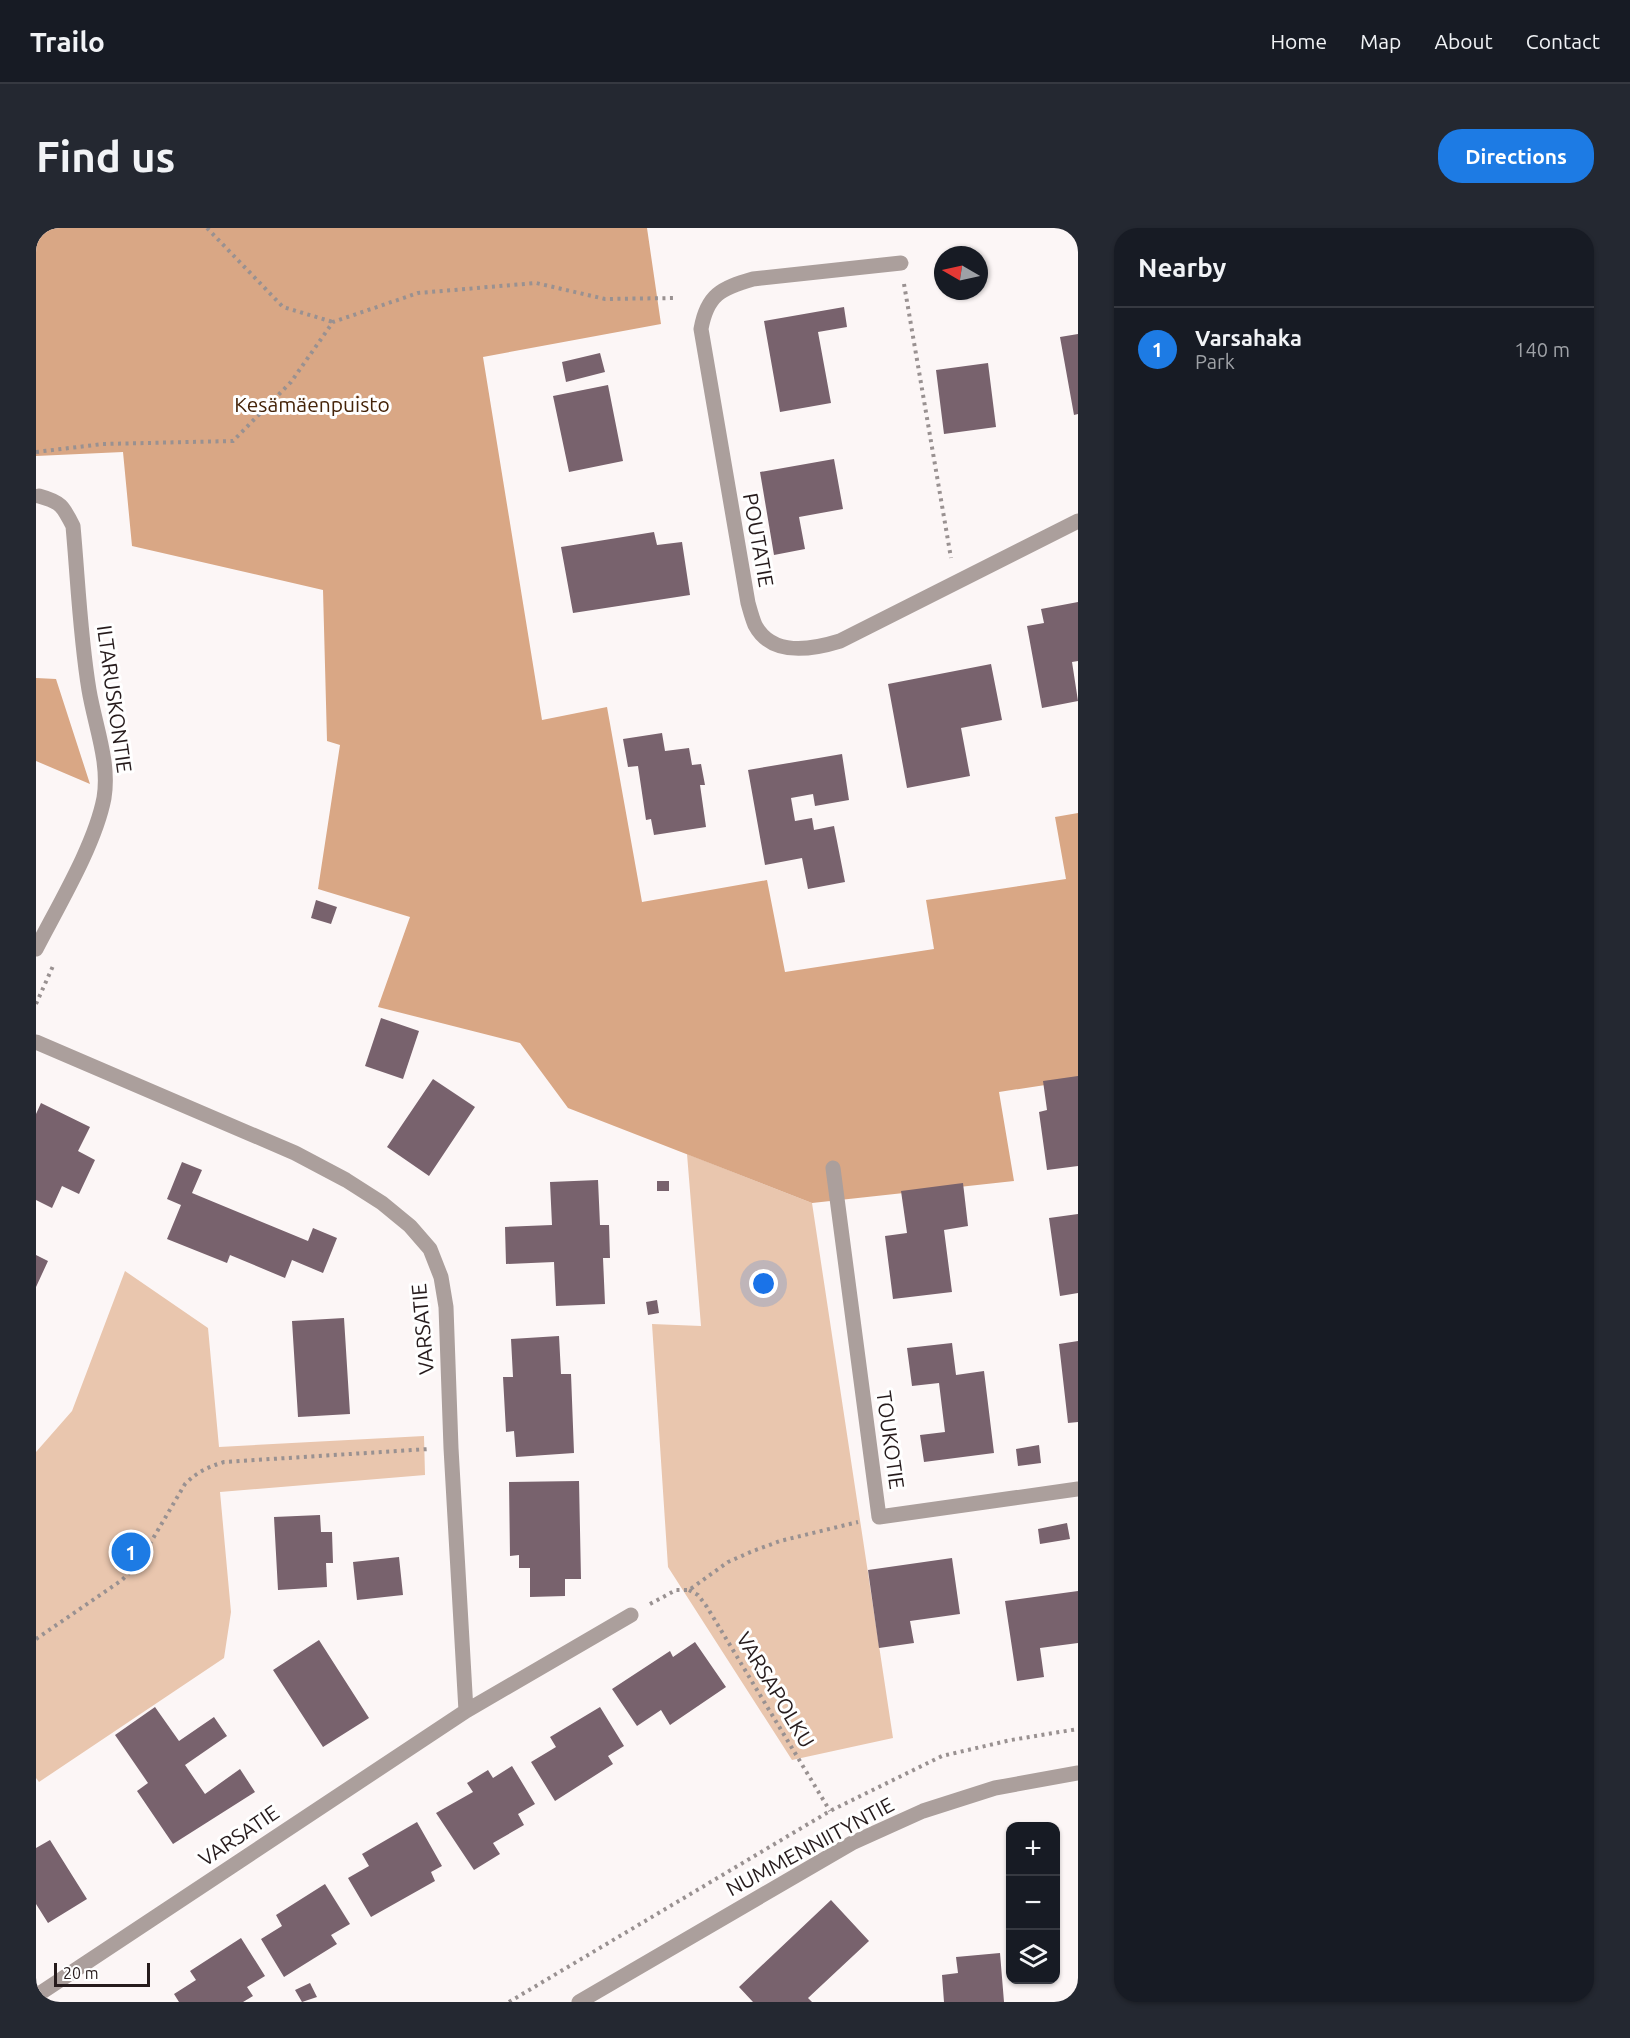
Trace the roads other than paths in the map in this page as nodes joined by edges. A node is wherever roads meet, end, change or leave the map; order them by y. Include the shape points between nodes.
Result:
1 (901, 263) road end
2 (39, 496) dead end
3 (1078, 521) edge
4 (36, 949) edge
5 (36, 1042) edge
6 (833, 1168) dead end
7 (1078, 1490) edge
8 (631, 1615) road end
9 (465, 1711) junction
10 (1078, 1773) edge
11 (36, 1996) edge
12 (579, 2002) edge

1 - 3 street, POUTATIE via 753,279 716,294 704,312 701,329 748,603 765,639 782,647 801,649 840,641
2 - 4 street, ILTARUSKONTIE via 56,500 73,526 84,656 106,776 104,800 86,849
5 - 9 street, VARSATIE via 295,1153 381,1203 410,1226 430,1249 441,1277 446,1306
6 - 7 street, TOUKOTIE via 879,1517
8 - 9 street, VARSATIE
9 - 11 street, VARSATIE
10 - 12 street, NUMMENNIITYNTIE via 995,1788 923,1811 862,1838

